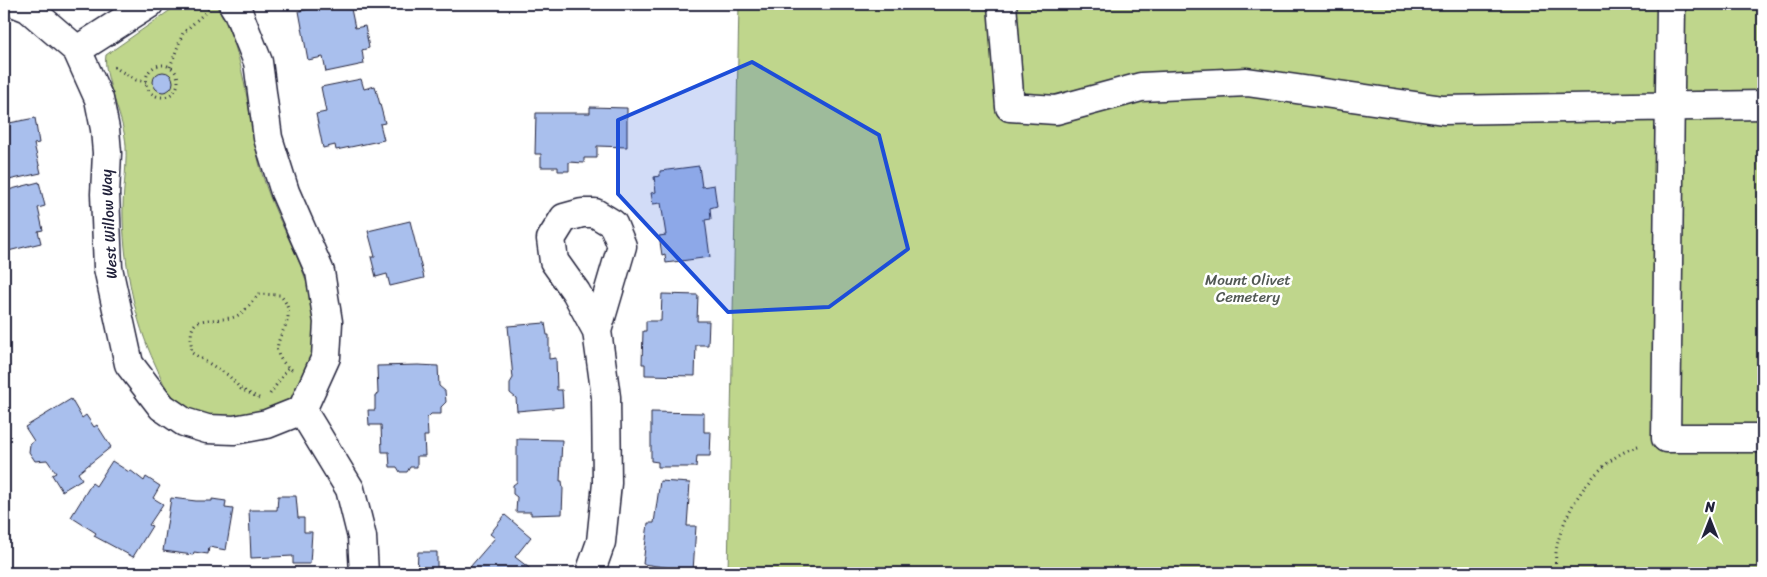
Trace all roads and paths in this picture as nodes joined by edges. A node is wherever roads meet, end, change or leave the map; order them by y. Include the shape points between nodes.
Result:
1 (18, 4) edge
2 (149, 4) edge
3 (216, 4) edge
4 (233, 4) edge
5 (1002, 4) edge
6 (1671, 4) edge
7 (78, 50) junction
8 (170, 67) junction
9 (1763, 105) edge
10 (1669, 107) junction
11 (597, 331) dead end
12 (288, 368) junction
13 (316, 382) junction
14 (302, 410) junction
15 (269, 411) junction
16 (1666, 438) junction
17 (1763, 438) edge
18 (364, 573) edge
19 (590, 573) edge
20 (1555, 573) edge

1 - 7 street, West Willow Way via 28,8
2 - 7 street
3 - 8 path via 194,20 183,33
4 - 13 street via 258,62 268,138 285,192 320,272 328,322 326,357
5 - 10 street via 1010,107 1056,110 1141,87 1247,82 1443,110
6 - 10 street
7 - 15 street, West Willow Way via 98,100 105,129 108,268 129,364 162,407 184,422 207,429 234,430
8 - 8 path via 177,75 175,91 162,97 153,94 146,82 149,71 159,66
9 - 10 street
10 - 16 street
11 - 19 street via 606,397 607,482 601,542
12 - 13 path
12 - 15 path
12 - 15 path via 280,361 277,349 290,314 288,303 280,295 259,294 242,313 230,318 202,319 193,327 190,339 192,353 228,375
13 - 14 street
14 - 15 street, West Willow Way
14 - 18 street via 350,489 362,537
16 - 17 street
16 - 20 path via 1630,448 1602,467 1571,507 1557,546

